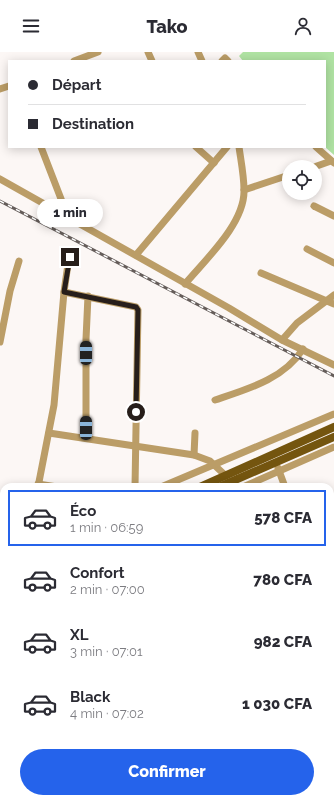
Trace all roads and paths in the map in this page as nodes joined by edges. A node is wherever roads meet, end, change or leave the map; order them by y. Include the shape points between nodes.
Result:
1 (98, 52) edge
2 (88, 56) edge
3 (77, 60) edge
4 (41, 148) edge
5 (197, 148) edge
6 (226, 148) edge
7 (239, 148) edge
8 (317, 148) edge
9 (333, 162) edge
10 (214, 163) junction
11 (322, 165) edge
12 (282, 177) edge
13 (0, 179) edge
14 (244, 190) junction
15 (314, 206) dead end
16 (334, 216) edge
17 (68, 217) junction
18 (307, 249) dead end
19 (136, 255) junction
20 (70, 257) dead end
21 (19, 260) dead end
22 (334, 263) edge
23 (261, 273) dead end
24 (185, 284) junction
25 (64, 292) junction
26 (334, 295) edge
27 (88, 296) junction
28 (326, 300) junction
29 (334, 304) edge
30 (3, 312) edge
31 (282, 340) junction
32 (0, 342) edge
33 (303, 349) junction
34 (334, 366) edge
35 (215, 400) dead end
36 (334, 414) edge
37 (334, 427) edge
38 (49, 433) junction
39 (195, 433) dead end
40 (334, 437) edge
41 (86, 438) junction
42 (136, 445) junction
43 (334, 447) edge
44 (194, 455) junction
45 (276, 462) junction
46 (214, 465) junction
47 (279, 471) junction
48 (226, 476) junction
49 (39, 483) edge
50 (135, 483) edge
51 (171, 483) edge
52 (209, 483) edge
53 (228, 483) edge
54 (252, 483) edge
55 (284, 483) edge

1 - 2 street
2 - 3 street
4 - 17 street
5 - 10 street
6 - 10 street
7 - 14 street
8 - 9 street
9 - 11 street
10 - 19 street
12 - 14 street
13 - 17 street
14 - 24 street via 237,219
15 - 16 street
17 - 19 street
18 - 22 street
19 - 24 street
20 - 25 street
21 - 30 street
23 - 28 street
24 - 31 street
25 - 27 street
25 - 38 street via 57,385
26 - 28 street
27 - 41 street
27 - 42 street via 136,307 138,310
28 - 29 street
28 - 31 street via 289,330
30 - 32 street
31 - 33 street
33 - 34 street
33 - 35 street via 291,366 276,376
36 - 46 street
37 - 48 main road
38 - 41 street
38 - 49 street
39 - 44 street
40 - 45 main road
41 - 42 street
42 - 44 street
42 - 50 street
43 - 47 street
44 - 46 street via 203,457
45 - 47 street
45 - 53 main road
46 - 48 street
46 - 51 street
47 - 54 street
47 - 55 street
48 - 52 main road

